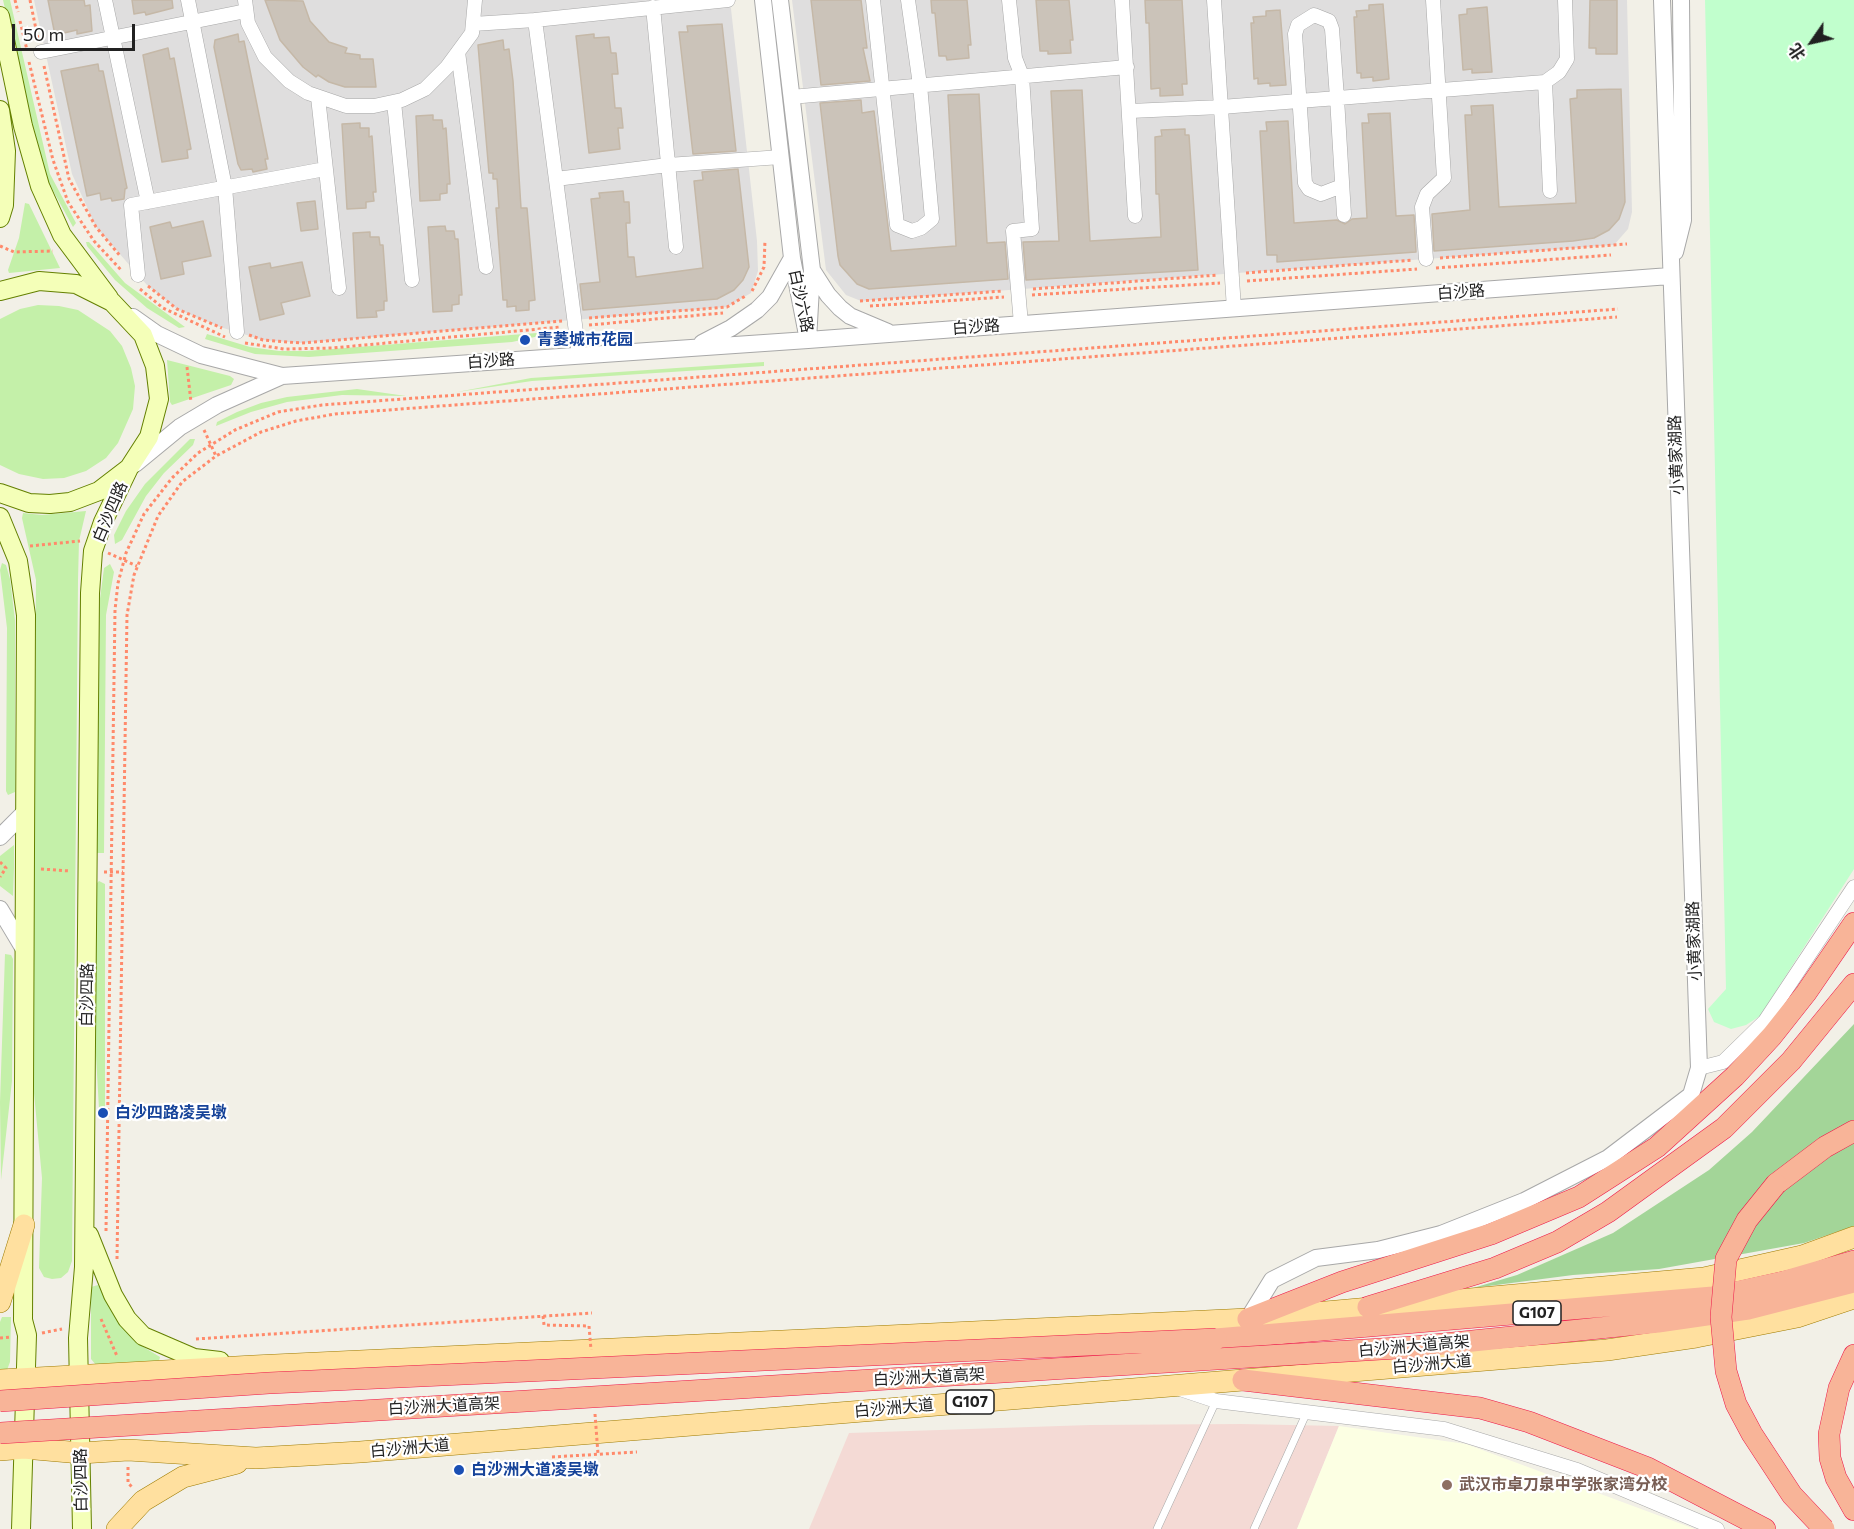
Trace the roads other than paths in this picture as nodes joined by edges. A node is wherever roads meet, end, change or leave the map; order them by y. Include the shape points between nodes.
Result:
1 (105, 0) edge
2 (188, 0) edge
3 (476, 0) edge
4 (728, 0) edge
5 (763, 0) edge
6 (780, 0) edge
7 (873, 0) edge
8 (908, 0) edge
9 (1009, 0) edge
10 (1122, 0) edge
11 (1214, 0) edge
12 (1433, 0) edge
13 (1565, 0) edge
14 (1662, 0) edge
15 (1681, 0) edge
16 (246, 5) edge
17 (653, 8) junction
18 (0, 16) edge
19 (535, 20) junction
20 (192, 22) junction
21 (473, 24) junction
22 (113, 38) junction
23 (41, 52) dead end
24 (458, 52) junction
25 (1127, 67) junction
26 (1022, 76) junction
27 (1545, 82) junction
28 (920, 85) junction
29 (883, 88) junction
30 (1439, 91) junction
31 (318, 97) junction
32 (791, 97) junction
33 (1337, 98) junction
34 (1299, 101) junction
35 (394, 102) junction
36 (1221, 107) junction
37 (0, 110) edge
38 (1130, 111) junction
39 (781, 157) junction
40 (668, 165) junction
41 (325, 169) junction
42 (556, 179) junction
43 (1342, 186) junction
44 (225, 187) junction
45 (1550, 191) dead end
46 (148, 202) junction
47 (1344, 215) dead end
48 (1135, 216) dead end
49 (0, 218) edge
50 (676, 247) dead end
51 (792, 258) junction
52 (1426, 259) road end
53 (486, 267) dead end
54 (812, 270) junction
55 (1670, 276) junction
56 (412, 280) dead end
57 (138, 281) road end
58 (339, 288) dead end
59 (0, 291) edge
60 (112, 302) junction
61 (1234, 309) junction
62 (1022, 324) junction
63 (891, 333) junction
64 (235, 337) road end
65 (808, 340) junction
66 (694, 347) junction
67 (579, 355) junction
68 (282, 376) junction
69 (129, 468) junction
70 (0, 493) edge
71 (0, 517) edge
72 (25, 812) junction
73 (0, 837) edge
74 (1854, 886) edge
75 (0, 909) edge
76 (1854, 923) edge
77 (25, 951) junction
78 (1854, 984) edge
79 (1699, 1068) junction
80 (1854, 1131) edge
81 (84, 1221) junction
82 (24, 1225) junction
83 (1854, 1237) edge
84 (1854, 1261) edge
85 (1854, 1282) edge
86 (1854, 1298) edge
87 (0, 1302) edge
88 (1368, 1307) junction
89 (1248, 1319) junction
90 (1854, 1355) edge
91 (254, 1366) junction
92 (79, 1376) junction
93 (27, 1379) junction
94 (0, 1380) edge
95 (1243, 1380) junction
96 (1170, 1386) junction
97 (0, 1401) edge
98 (1216, 1401) junction
99 (1306, 1414) junction
100 (0, 1433) edge
101 (24, 1448) junction
102 (0, 1450) edge
103 (81, 1454) junction
104 (256, 1458) junction
105 (1854, 1510) edge
106 (21, 1529) edge
107 (82, 1529) edge
108 (117, 1529) edge
109 (1157, 1529) edge
110 (1254, 1529) edge
111 (1717, 1529) edge
112 (1765, 1529) edge
113 (1824, 1529) edge

1 - 22 street
2 - 20 street
3 - 21 street
4 - 17 street
5 - 39 street, 白沙六路
6 - 32 street, 白沙六路
7 - 29 street
8 - 28 street
9 - 26 street via 1015,58
10 - 25 street
11 - 36 street
12 - 30 street
13 - 27 street via 1567,59 1559,72
14 - 55 street
15 - 55 street via 1683,220
16 - 20 street
16 - 31 street via 248,23 265,57 289,81
17 - 19 street
17 - 40 street
18 - 60 main road via 22,126 40,186 62,235
19 - 21 street
19 - 42 street
20 - 22 street
20 - 44 street
21 - 24 street via 472,33
22 - 23 street
22 - 46 street
24 - 35 street via 425,89
24 - 53 street
25 - 26 street
25 - 38 street
26 - 28 street
26 - 62 street via 1032,229 1013,231
27 - 30 street
27 - 45 street
28 - 29 street
28 - 29 street via 932,219 912,231 897,225
29 - 32 street
30 - 33 street
30 - 52 street via 1444,178 1427,194 1422,207
31 - 35 street via 346,105
31 - 41 street
32 - 54 street, 白沙六路
33 - 34 street
33 - 34 street via 1332,29 1329,21 1314,15 1298,26 1295,34
33 - 43 street
34 - 36 street
34 - 43 street via 1305,183 1321,194
35 - 56 street
36 - 38 street
36 - 61 street
37 - 49 main road via 6,151
38 - 48 street
39 - 40 street
39 - 51 street, 白沙六路
40 - 42 street
40 - 50 street
41 - 44 street
41 - 58 street
42 - 67 street
43 - 47 street
44 - 46 street
44 - 64 street
46 - 57 street via 131,205
51 - 65 street, 白沙六路
51 - 66 street via 770,297 757,310
54 - 63 street via 828,296 850,316
54 - 65 street, 白沙六路
55 - 61 street, 白沙路
55 - 79 street, 小黄家湖路
59 - 60 main road via 39,280 76,284
60 - 68 street via 157,334 191,350
60 - 69 main road via 143,335 155,366 159,399 149,437
61 - 62 street, 白沙路
62 - 63 street, 白沙路
63 - 65 street, 白沙路
65 - 66 street, 白沙路
66 - 67 street, 白沙路
67 - 68 street, 白沙路
68 - 69 street via 198,416
69 - 70 main road via 99,491 70,502 29,502
69 - 81 main road, 白沙四路 via 94,548 90,593
71 - 72 main road via 14,551 26,615
72 - 73 street
72 - 77 main road
74 - 79 street via 1765,1021 1723,1062
75 - 77 street
76 - 89 highway via 1772,1036 1735,1076 1657,1147 1579,1197 1448,1249 1342,1282
77 - 82 main road
78 - 88 highway via 1791,1061 1724,1128 1608,1212 1557,1242 1495,1268
79 - 89 street, 小黄家湖路 via 1691,1095 1608,1158 1524,1201 1442,1234 1378,1250 1316,1258 1272,1280
80 - 113 highway, bridge via 1825,1147 1776,1184 1747,1220 1726,1259 1721,1317 1726,1371 1736,1404 1792,1495
81 - 91 main road via 113,1295 143,1336 194,1358
81 - 92 main road, 白沙四路
82 - 87 main road
82 - 93 main road
83 - 88 main road, G107 via 1802,1256 1704,1278
84 - 97 highway, 白沙洲大道高架 / G107, bridge via 1713,1298 1216,1339 269,1383
85 - 100 highway, 白沙洲大道高架 / G107, bridge via 1748,1309 1681,1319 1414,1347
86 - 95 main road, 白沙洲大道 / G107 via 1797,1317 1607,1350
88 - 89 main road, G107
89 - 91 main road, G107
90 - 105 highway via 1839,1388 1829,1434 1836,1478
91 - 92 main road, G107
92 - 93 main road, G107
92 - 103 main road, 白沙四路
93 - 94 main road, G107
93 - 101 main road
95 - 96 main road, 白沙洲大道 / G107
95 - 112 highway via 1480,1408 1648,1468
96 - 98 street
96 - 104 main road, 白沙洲大道 / G107
98 - 99 street
98 - 109 lane
99 - 110 lane
99 - 111 street via 1444,1429 1577,1470
101 - 102 main road, 白沙洲大道 / G107
101 - 103 main road, 白沙洲大道 / G107
101 - 106 main road
103 - 104 main road, 白沙洲大道 / G107 via 128,1450
103 - 107 main road, 白沙四路
104 - 108 main road via 183,1476 143,1501

